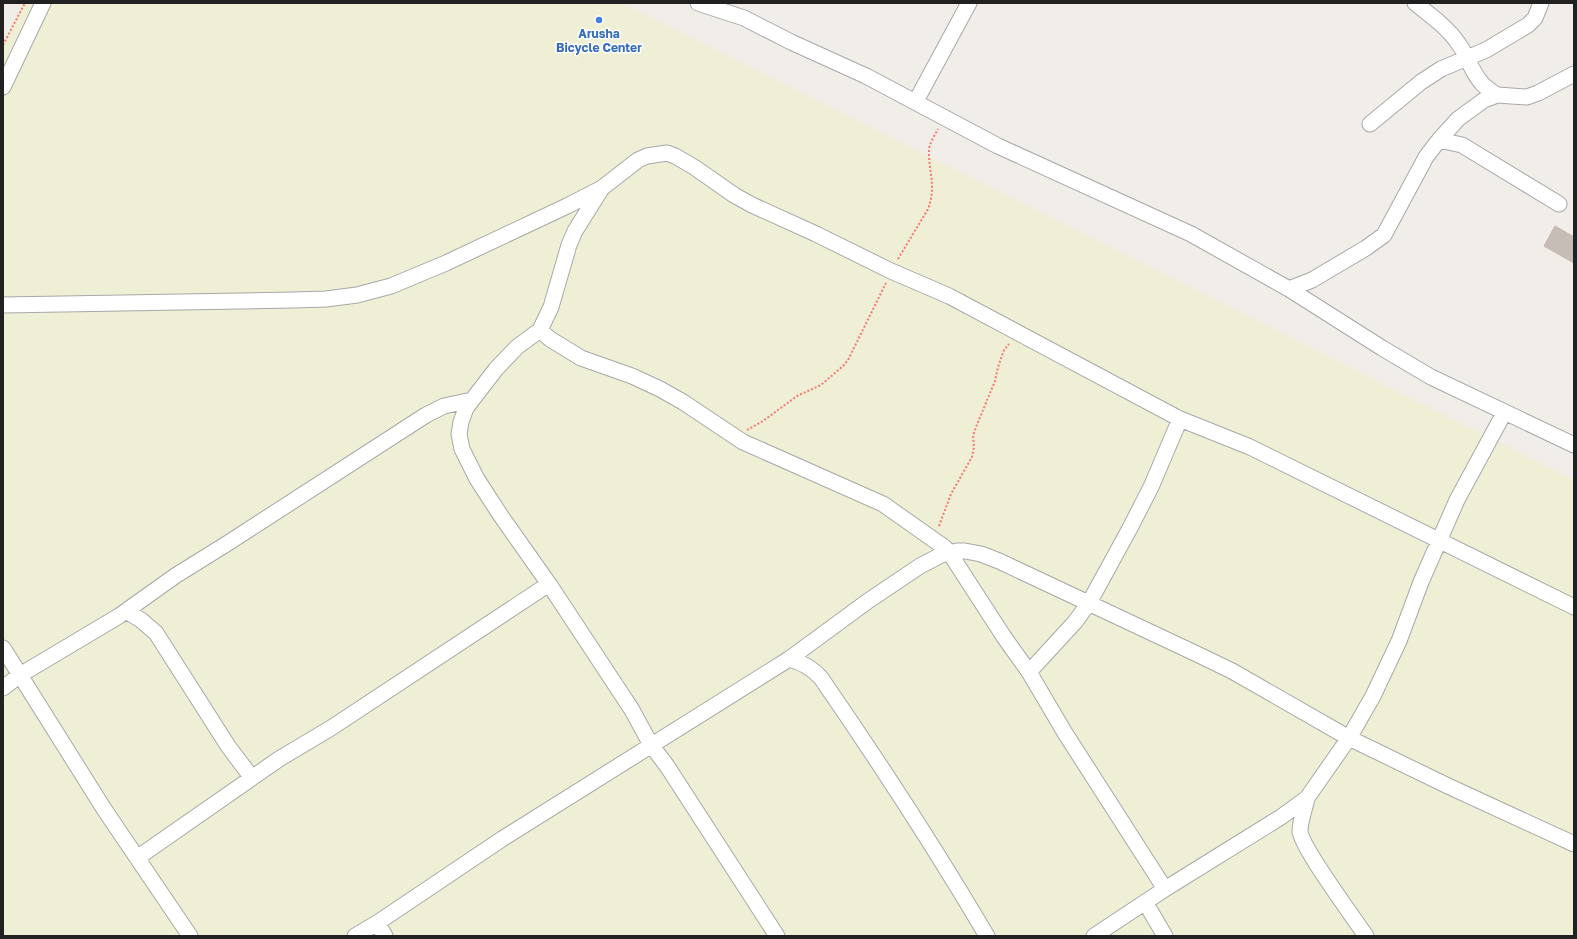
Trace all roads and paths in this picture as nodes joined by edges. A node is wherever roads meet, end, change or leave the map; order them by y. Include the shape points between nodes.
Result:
1 (25, 3) edge
2 (43, 3) edge
3 (698, 3) edge
4 (969, 3) edge
5 (1415, 3) edge
6 (1541, 3) edge
7 (3, 45) edge
8 (1468, 57) junction
9 (1574, 74) edge
10 (3, 87) edge
11 (1497, 94) junction
12 (916, 101) junction
13 (945, 118) junction
14 (1370, 124) dead end
15 (1439, 140) junction
16 (602, 188) junction
17 (1559, 204) dead end
18 (891, 271) junction
19 (1289, 289) junction
20 (3, 305) edge
21 (540, 330) junction
22 (1023, 334) junction
23 (472, 400) junction
24 (1504, 413) junction
25 (1180, 419) junction
26 (742, 442) junction
27 (1574, 445) edge
28 (1438, 539) junction
29 (935, 540) junction
30 (949, 552) junction
31 (549, 584) junction
32 (1089, 603) junction
33 (1574, 607) edge
34 (126, 611) junction
35 (3, 648) edge
36 (788, 659) junction
37 (1029, 672) junction
38 (20, 675) junction
39 (3, 688) edge
40 (1349, 738) junction
41 (651, 745) junction
42 (252, 778) junction
43 (1307, 798) junction
44 (1574, 844) edge
45 (137, 858) junction
46 (1165, 889) junction
47 (1146, 902) junction
48 (377, 923) junction
49 (190, 936) edge
50 (354, 936) edge
51 (385, 936) edge
52 (777, 936) edge
53 (987, 936) edge
54 (1094, 936) edge
55 (1165, 936) edge
56 (1366, 936) edge

1 - 7 path
2 - 10 street
3 - 12 street via 744,18
4 - 12 street
5 - 8 street via 1450,33
6 - 8 street via 1535,18 1528,25 1486,50
8 - 11 street via 1479,81
8 - 14 street via 1441,69 1421,82
9 - 11 street via 1527,97
11 - 15 street via 1458,119
12 - 13 street
13 - 18 path via 929,148 932,200
13 - 19 street via 998,146 1191,234
15 - 17 street via 1462,145
15 - 19 street via 1426,157 1384,235 1312,280
16 - 18 street via 638,160 667,153 694,167 734,196
16 - 20 street via 446,263 391,286 357,294 326,299
16 - 21 street via 575,231 551,307
18 - 22 street via 949,296
18 - 26 path via 843,366 820,385 792,399 763,421 746,430
19 - 24 street via 1431,377
21 - 23 street via 505,358
21 - 26 street via 581,358 660,389
22 - 25 street
22 - 29 path via 1004,350 995,381 973,436 972,457 951,494
23 - 31 street via 460,422 462,449 477,479
23 - 34 street via 444,406 426,415 175,576
24 - 27 street
24 - 28 street
25 - 28 street via 1250,447
25 - 32 street via 1147,494
26 - 29 street via 883,504
28 - 33 street
28 - 40 street via 1388,666
29 - 30 street
30 - 32 street via 981,554
30 - 36 street via 920,566
30 - 37 street
31 - 41 street via 632,710
31 - 42 street
32 - 37 street
32 - 40 street via 1232,671
34 - 38 street
34 - 42 street via 156,633 228,746
35 - 38 street
36 - 41 street
36 - 53 street via 803,663 821,678 918,823
37 - 46 street
38 - 39 street
38 - 45 street
40 - 43 street
40 - 44 street
41 - 48 street via 502,839
41 - 52 street
42 - 45 street
43 - 46 street
43 - 56 street via 1301,837
45 - 49 street
46 - 47 street
47 - 54 street
47 - 55 street
48 - 50 street
48 - 51 street

